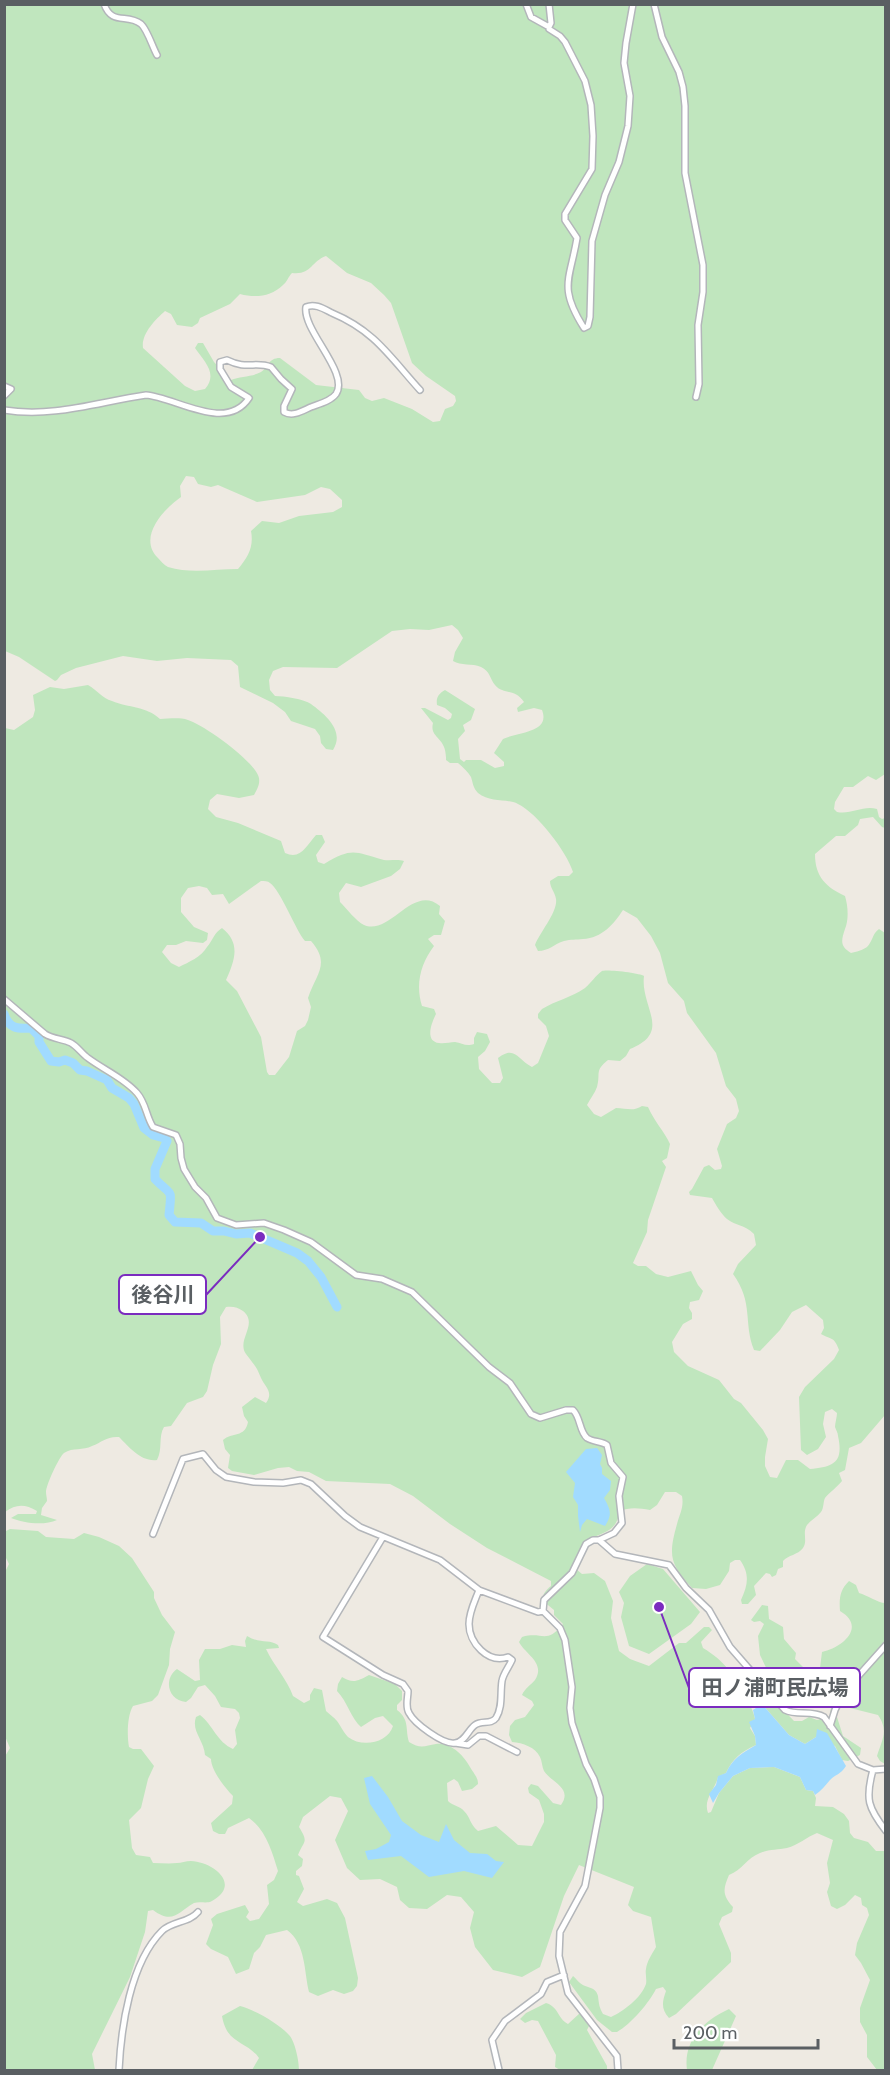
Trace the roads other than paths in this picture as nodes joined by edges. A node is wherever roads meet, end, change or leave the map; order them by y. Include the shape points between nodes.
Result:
1 (104, 4) edge
2 (526, 4) edge
3 (549, 4) edge
4 (633, 4) edge
5 (654, 4) edge
6 (549, 27) junction
7 (157, 55) dead end
8 (4, 386) edge
9 (420, 390) dead end
10 (4, 396) edge
11 (696, 397) dead end
12 (4, 410) edge
13 (4, 999) edge
14 (153, 1534) dead end
15 (383, 1537) junction
16 (599, 1540) junction
17 (479, 1590) junction
18 (543, 1611) junction
19 (885, 1645) edge
20 (830, 1726) junction
21 (455, 1743) junction
22 (517, 1752) dead end
23 (885, 1769) edge
24 (873, 1770) junction
25 (885, 1832) edge
26 (198, 1912) dead end
27 (564, 1975) junction
28 (119, 2070) edge
29 (500, 2070) edge
30 (618, 2070) edge

1 - 7 street via 114,18 142,25
2 - 6 street via 531,17
3 - 6 street
4 - 6 street via 624,63 630,96 628,126 592,241 591,309 588,326 584,327 567,292 577,238 564,220 592,169 591,105 585,81 565,42
5 - 11 street via 662,38 683,87 685,173 703,265
8 - 10 street via 11,389
9 - 12 street via 393,356 363,329 312,305 306,307 305,317 331,363 338,389 334,396 293,414 284,412 291,387 271,367 237,365 227,360 219,365 224,376 236,392 249,398 225,413 189,409 146,395 57,411
13 - 16 street via 52,1039 71,1043 136,1092 153,1126 176,1134 184,1169 217,1218 236,1225 264,1223 284,1230 311,1242 356,1275 405,1288 510,1383 531,1414 540,1418 573,1410 584,1435 607,1445 611,1464 622,1477 622,1523 617,1531
14 - 15 street via 183,1459 203,1454 226,1477 254,1482 301,1480 311,1484 352,1522
15 - 17 street via 440,1560
15 - 21 street via 323,1637 403,1684 408,1691 409,1714 416,1723
16 - 18 street via 586,1544 572,1573 544,1600
16 - 20 street via 615,1554 669,1565 709,1610 730,1647 785,1710 818,1714
17 - 18 street
17 - 21 street via 469,1624 474,1641 493,1658 512,1660 502,1681 496,1718 476,1724
18 - 27 street via 560,1628 565,1640 572,1687 572,1723 600,1797 585,1886 561,1932 559,1956
19 - 20 street via 844,1692
20 - 24 street via 858,1764
21 - 22 street via 468,1745 479,1736 486,1736
23 - 24 street
24 - 25 street via 868,1792 870,1808
26 - 28 street via 167,1926 139,1969 127,2008
27 - 29 street via 547,1982 541,1994 505,2022 492,2040
27 - 30 street via 568,1993 617,2056

